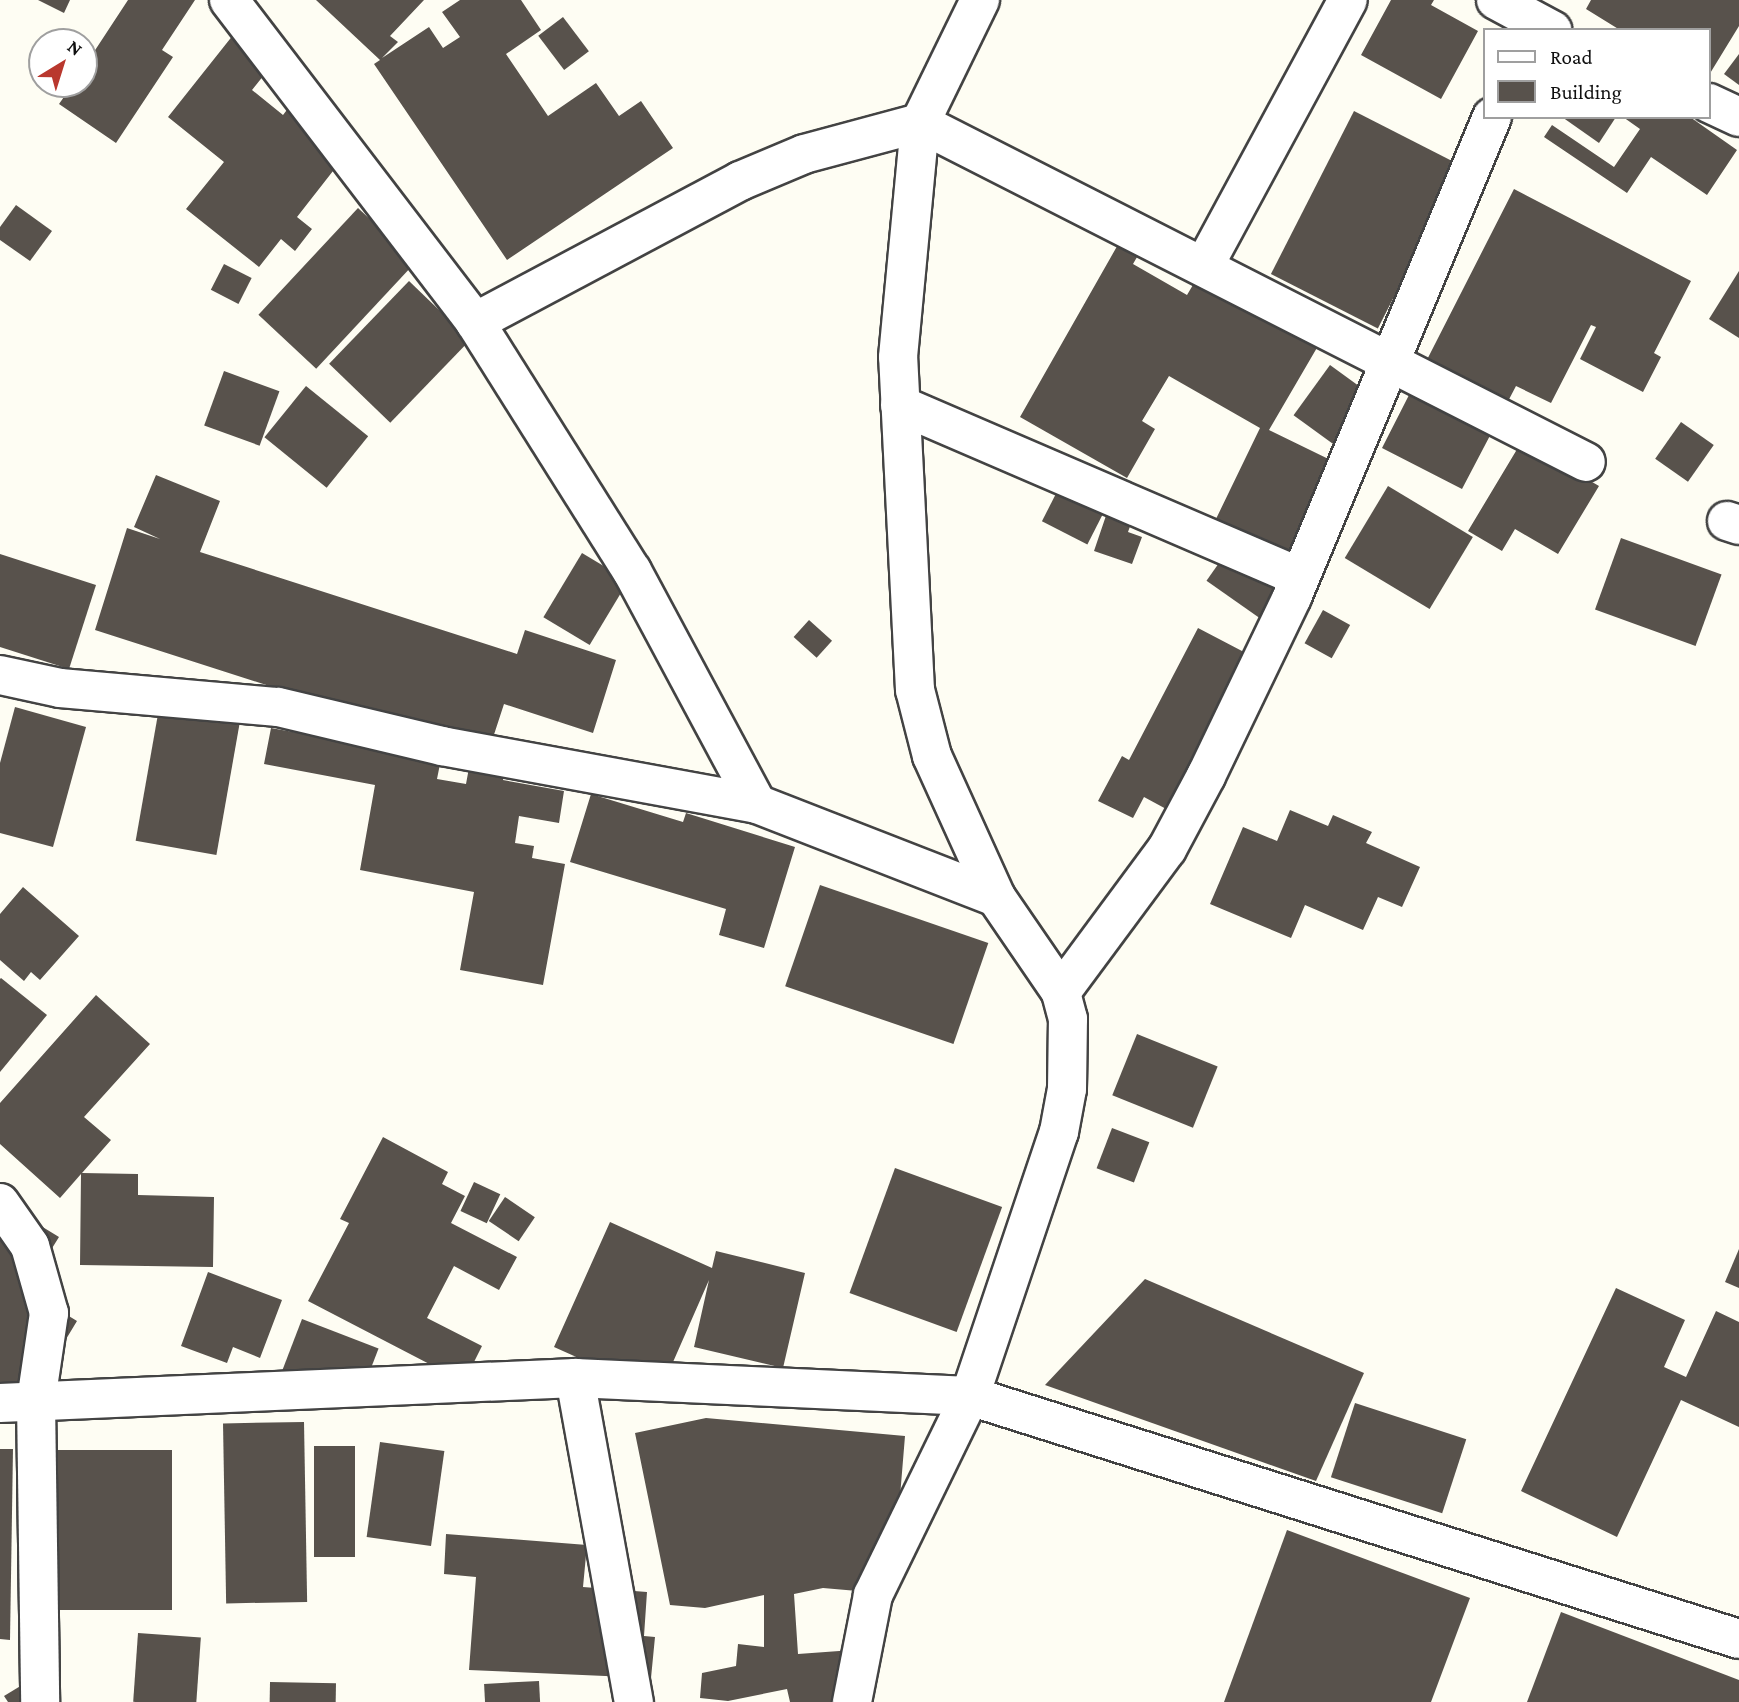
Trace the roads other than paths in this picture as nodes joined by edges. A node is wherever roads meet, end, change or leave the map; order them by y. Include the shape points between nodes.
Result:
1 (229, 0) edge
2 (980, 0) edge
3 (1348, 0) edge
4 (1496, 0) edge
5 (1540, 20) edge
6 (1711, 104) edge
7 (1739, 117) edge
8 (1491, 119) edge
9 (920, 123) junction
10 (1204, 266) junction
11 (475, 322) junction
12 (1387, 359) junction
13 (900, 405) junction
14 (1586, 462) dead end
15 (1300, 577) junction
16 (0, 675) edge
17 (757, 804) junction
18 (996, 897) junction
19 (1061, 992) junction
20 (0, 1203) edge
21 (575, 1378) junction
22 (970, 1396) junction
23 (18, 1402) edge
24 (1739, 1639) edge
25 (40, 1702) edge
26 (634, 1702) edge
27 (852, 1702) edge

1 - 11 street
2 - 9 street
3 - 10 street
4 - 5 street
6 - 7 street
8 - 12 street
9 - 10 street
9 - 11 street via 804,154 740,181
9 - 13 street via 898,357
10 - 12 street
11 - 17 street via 632,570
12 - 14 street
12 - 15 street
13 - 15 street
13 - 18 street via 922,728
15 - 19 street via 1167,849
16 - 17 street via 60,688 278,707 442,746
17 - 18 street
18 - 19 street
19 - 22 street via 1068,1019 1059,1132
20 - 23 street via 30,1246 45,1284 48,1338
21 - 22 street
21 - 23 street
21 - 26 street
22 - 24 street
22 - 27 street via 873,1595
23 - 25 street

